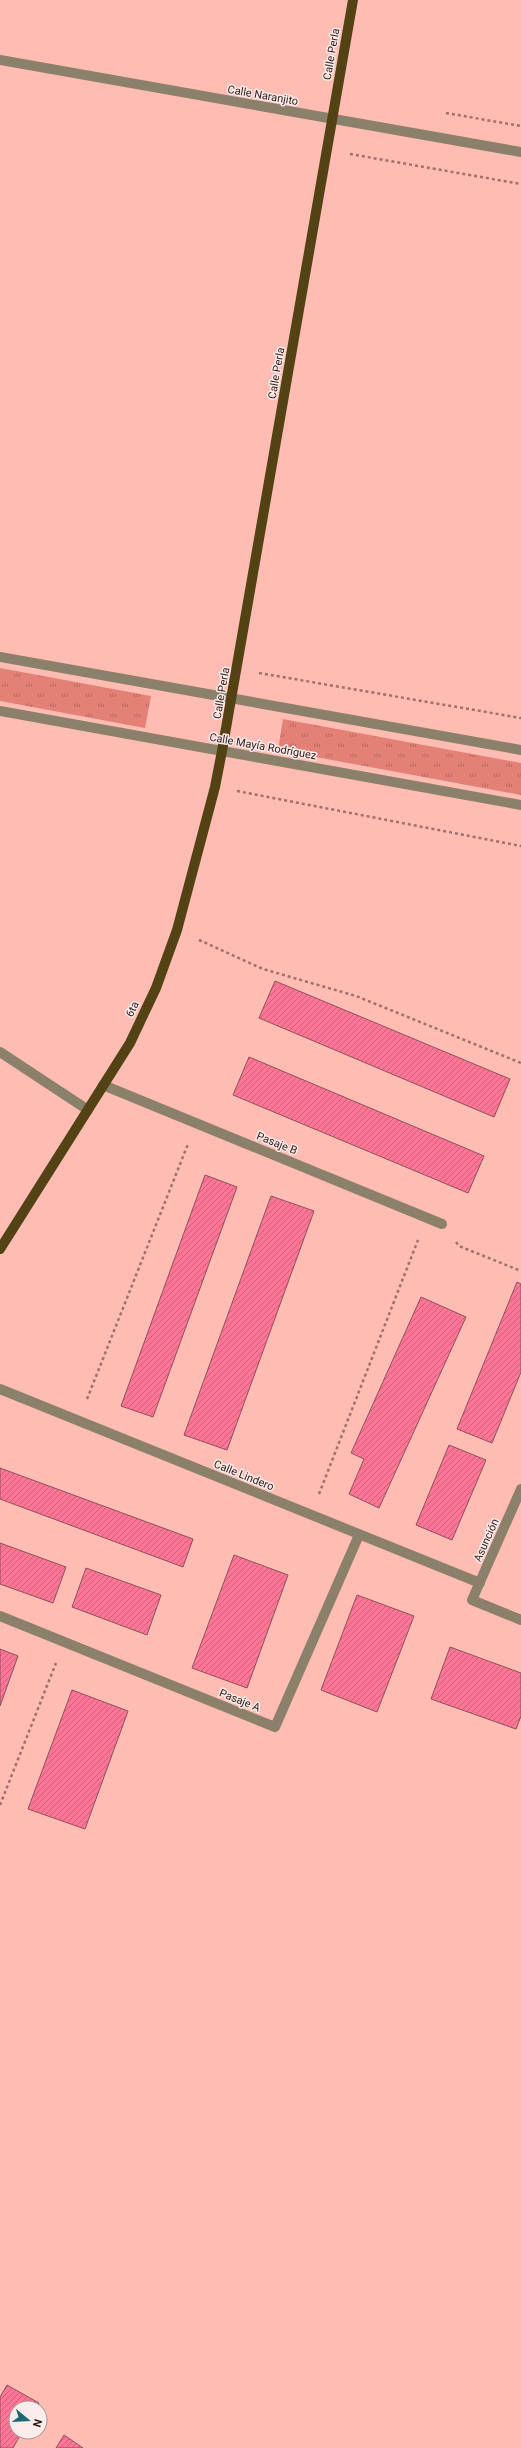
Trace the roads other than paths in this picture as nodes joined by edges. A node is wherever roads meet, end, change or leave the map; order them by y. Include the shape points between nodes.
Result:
1 (353, 0) edge
2 (0, 60) edge
3 (330, 119) junction
4 (521, 152) edge
5 (0, 657) edge
6 (232, 699) junction
7 (0, 711) edge
8 (521, 750) edge
9 (222, 751) junction
10 (521, 806) edge
11 (0, 1052) edge
12 (103, 1085) junction
13 (88, 1110) junction
14 (442, 1224) road end
15 (0, 1249) edge
16 (0, 1389) edge
17 (521, 1489) edge
18 (359, 1535) junction
19 (480, 1583) junction
20 (0, 1616) edge
21 (521, 1620) edge

1 - 3 main road, Calle Perla
2 - 3 street, Calle Naranjito
3 - 4 street, Calle Naranjito
3 - 6 main road, Calle Perla
5 - 6 street
6 - 8 street
6 - 9 main road, Calle Perla
7 - 9 street, Calle Mayía Rodríguez
9 - 10 street, Calle Mayía Rodríguez
9 - 12 main road, 6ta via 177,930 130,1043
11 - 13 street
12 - 13 main road, 6ta
12 - 14 street, Pasaje B
13 - 15 main road, 6ta
16 - 18 street, Calle Lindero
17 - 19 street, Asunción
18 - 19 street, Calle Lindero
18 - 20 street, Pasaje A via 275,1727
19 - 21 street, Asunción via 472,1600

